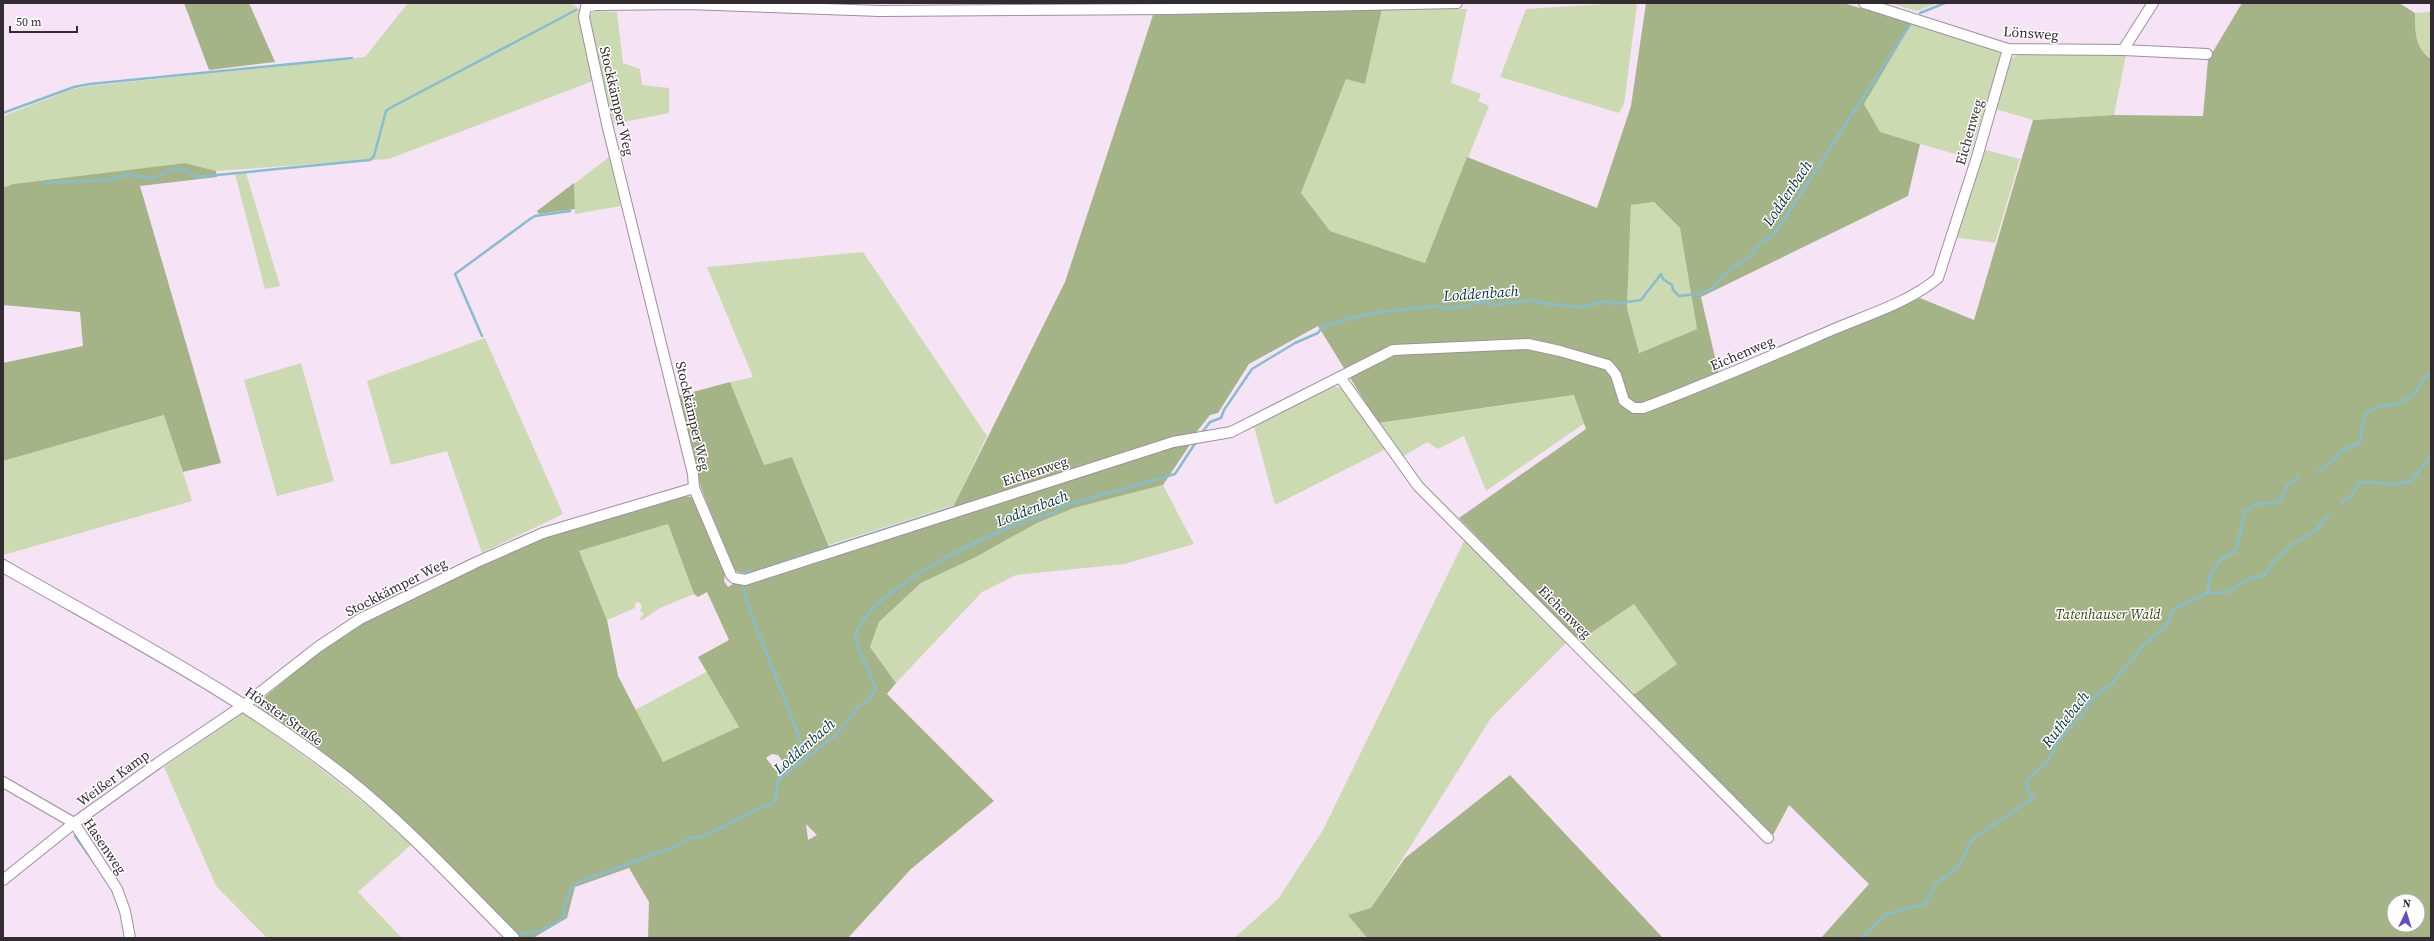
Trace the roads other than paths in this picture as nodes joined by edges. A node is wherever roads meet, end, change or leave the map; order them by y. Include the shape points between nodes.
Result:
1 (688, 3) edge
2 (1457, 3) edge
3 (1864, 3) edge
4 (2153, 3) edge
5 (1174, 6) edge
6 (2008, 49) junction
7 (2123, 50) junction
8 (2207, 54) dead end
9 (1340, 377) junction
10 (694, 488) junction
11 (3, 566) edge
12 (244, 705) junction
13 (3, 782) edge
14 (74, 824) junction
15 (1768, 838) dead end
16 (3, 880) edge
17 (130, 938) edge
18 (513, 938) edge

1 - 5 street via 880,11
1 - 10 street, Stockkämper Weg via 595,4 586,7 584,17 607,124 693,474
2 - 5 street
3 - 6 street, Lönsweg
4 - 7 street
6 - 7 street, Lönsweg
6 - 9 street, Eichenweg via 1938,278 1926,288 1643,408 1634,408 1624,401 1616,375 1608,365 1528,344 1393,350
7 - 8 street, Lönsweg
9 - 10 street, Eichenweg via 1231,432 1173,442 745,580 734,578
9 - 15 street, Eichenweg via 1418,486
10 - 12 street, Stockkämper Weg via 543,533 419,589 348,627
11 - 12 street, Hörster Straße
12 - 14 street, Weißer Kamp via 158,762
12 - 18 street, Hörster Straße via 382,807
13 - 14 street, Hasenweg
14 - 16 street, Weißer Kamp
14 - 17 street, Hasenweg via 118,889

